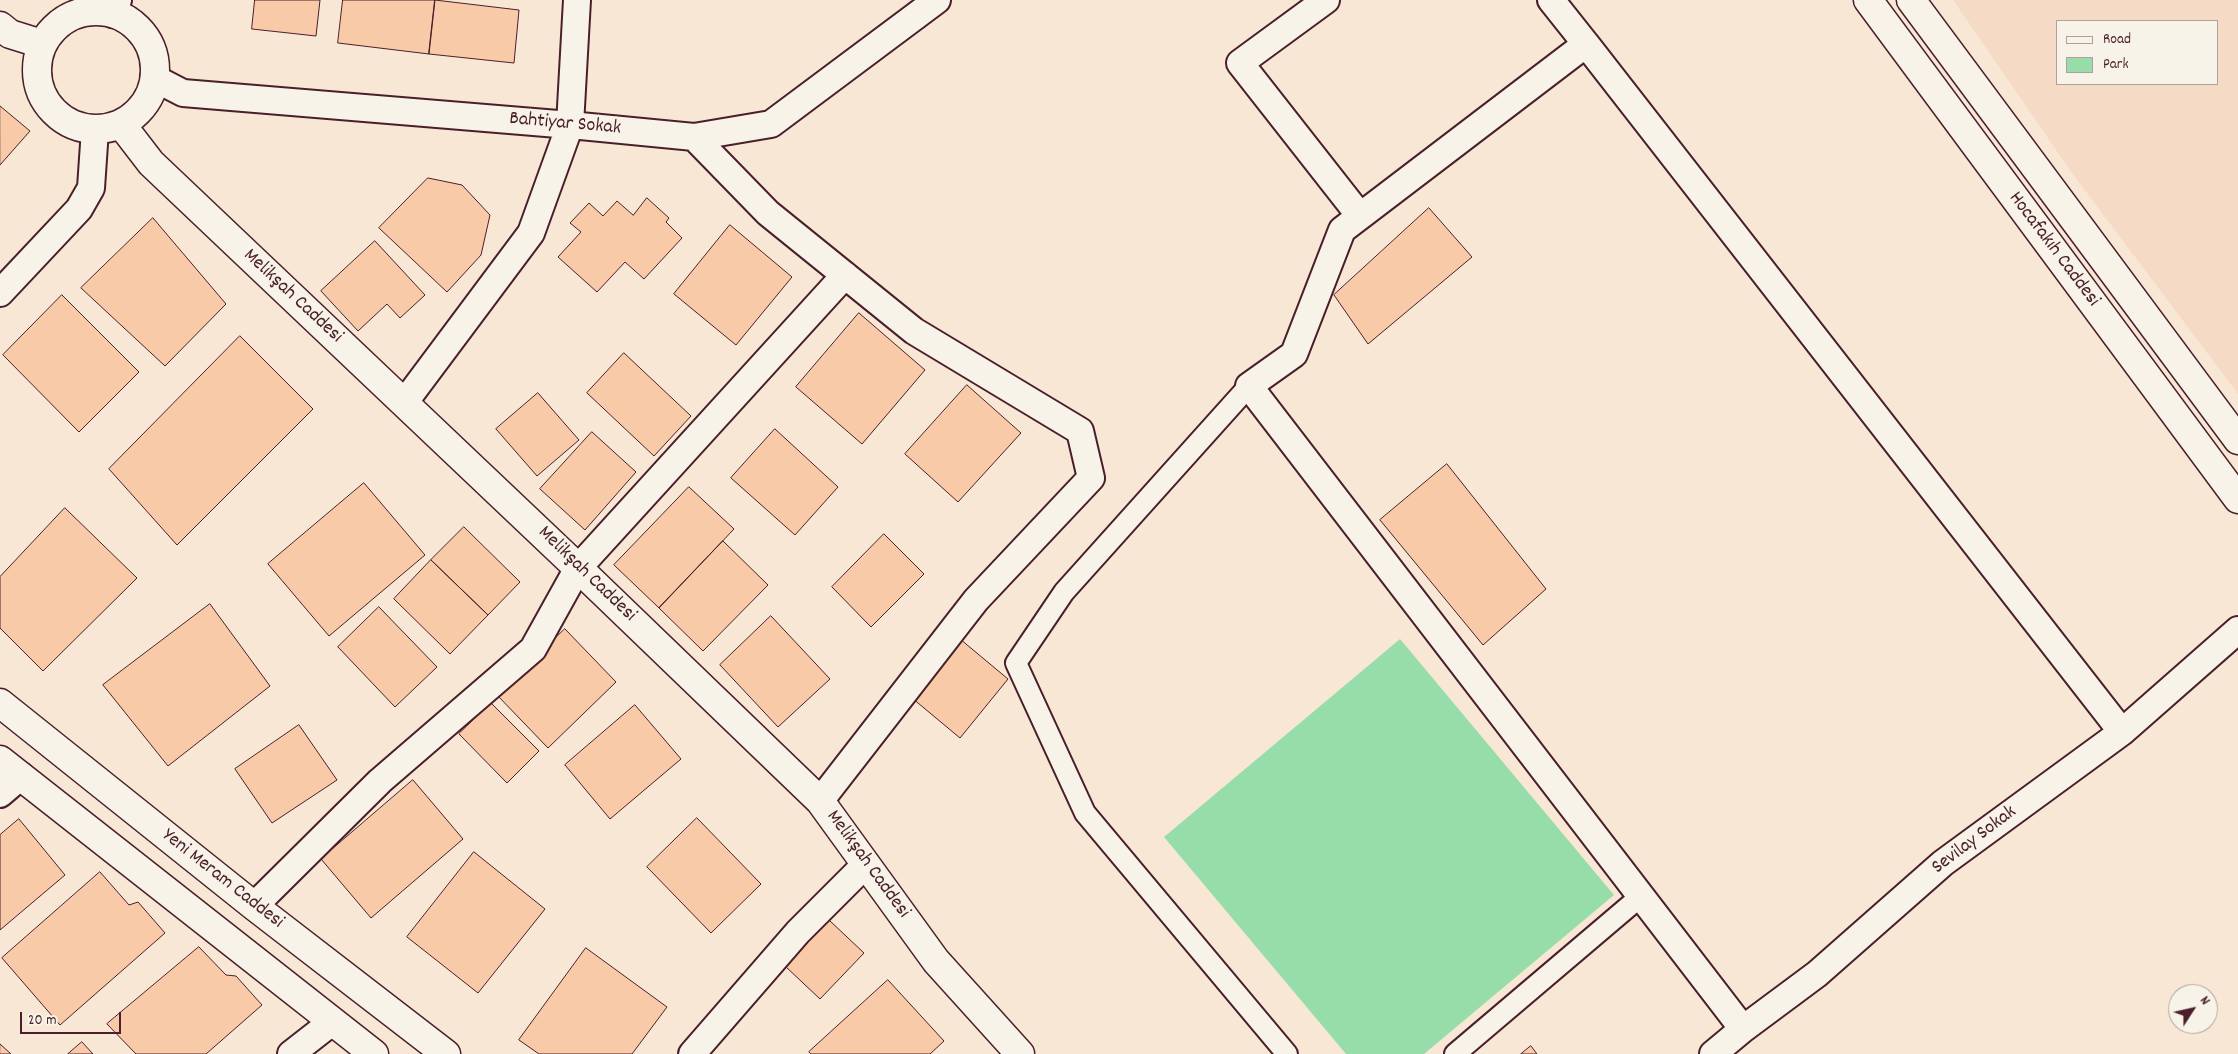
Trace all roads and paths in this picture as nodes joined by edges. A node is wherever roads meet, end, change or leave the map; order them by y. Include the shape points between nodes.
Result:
1 (577, 0) edge
2 (937, 0) edge
3 (1326, 0) edge
4 (1552, 0) edge
5 (1868, 0) edge
6 (1911, 0) edge
7 (116, 7) edge
8 (0, 26) edge
9 (42, 44) junction
10 (1586, 44) junction
11 (154, 78) junction
12 (122, 124) junction
13 (570, 125) junction
14 (95, 129) junction
15 (694, 137) junction
16 (1360, 216) junction
17 (845, 276) junction
18 (0, 293) edge
19 (1249, 386) junction
20 (404, 403) junction
21 (2238, 440) edge
22 (2238, 499) edge
23 (578, 568) junction
24 (2238, 630) edge
25 (0, 703) edge
26 (2122, 732) junction
27 (11, 768) edge
28 (0, 794) edge
29 (820, 800) junction
30 (866, 864) junction
31 (1641, 896) junction
32 (254, 906) junction
33 (332, 1022) junction
34 (1743, 1029) junction
35 (291, 1054) edge
36 (374, 1054) edge
37 (446, 1054) edge
38 (692, 1054) edge
39 (1020, 1054) edge
40 (1287, 1054) edge
41 (1456, 1054) edge
42 (1713, 1054) edge

1 - 13 street
2 - 15 street, Bahtiyar Sokak via 771,124
3 - 16 street via 1240,62
4 - 10 street
5 - 22 street, Hocafakıh Caddesi
6 - 21 street, Hocafakıh Caddesi
7 - 9 street via 66,18
7 - 11 street via 120,16 136,26 147,42 154,60
8 - 9 street via 10,34
9 - 14 street via 37,63 38,83 46,101 59,116 76,126
10 - 16 street
10 - 26 street
11 - 12 street via 149,97 137,113
11 - 13 street, Bahtiyar Sokak via 183,93
12 - 14 street
12 - 20 street, Melikşah Caddesi via 151,163
13 - 15 street, Bahtiyar Sokak
13 - 20 street via 531,233
14 - 18 street via 91,188 79,209
15 - 17 street via 768,213
16 - 19 street via 1342,230 1294,354
17 - 23 street
17 - 29 street via 914,331 1080,431 1091,478 976,600
19 - 31 street
19 - 40 street via 1064,592 1016,663 1085,814
20 - 23 street, Melikşah Caddesi
23 - 29 street, Melikşah Caddesi
23 - 32 street via 533,649 380,781
24 - 26 street, Sevilay Sokak
25 - 32 street, Yeni Meram Caddesi
26 - 34 street, Sevilay Sokak via 1943,863 1817,974
27 - 28 street
27 - 33 street
29 - 30 street, Melikşah Caddesi
30 - 38 street via 798,932
30 - 39 street, Melikşah Caddesi via 936,961
31 - 34 street
31 - 41 street
32 - 37 street, Yeni Meram Caddesi
33 - 35 street
33 - 36 street
34 - 42 street, Sevilay Sokak

